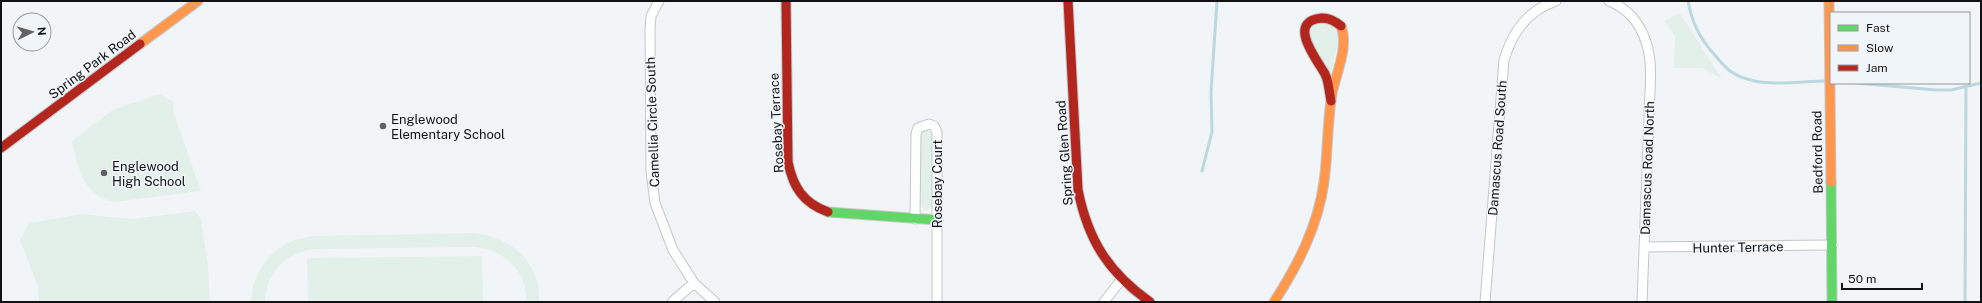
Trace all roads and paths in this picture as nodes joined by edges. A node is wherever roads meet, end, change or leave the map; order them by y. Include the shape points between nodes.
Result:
1 (198, 1) edge
2 (659, 1) edge
3 (786, 1) edge
4 (1068, 1) edge
5 (1556, 1) edge
6 (1609, 1) edge
7 (1829, 1) edge
8 (1331, 101) junction
9 (1, 148) edge
10 (915, 218) junction
11 (938, 220) junction
12 (1832, 245) junction
13 (1644, 247) junction
14 (1121, 280) junction
15 (694, 283) junction
16 (672, 302) edge
17 (715, 302) edge
18 (937, 302) edge
19 (1104, 302) edge
20 (1150, 302) edge
21 (1274, 302) edge
22 (1485, 302) edge
23 (1642, 302) edge
24 (1832, 302) edge

1 - 9 street, Spring Park Road
2 - 15 street, Camellia Circle South via 651,16 650,29 651,171 655,202 662,225 673,250
3 - 10 street, Rosebay Terrace via 788,162 797,190 810,204 832,213
4 - 14 street, Spring Glen Road via 1080,208 1094,244
5 - 22 street, Damascus Road South via 1542,7 1519,27 1509,43 1504,60
6 - 13 street, Damascus Road North via 1630,14 1639,25 1649,52
7 - 12 street, Bedford Road
8 - 8 street via 1325,76 1304,41 1305,30 1309,24 1318,19 1328,18 1337,22 1343,31 1343,44
8 - 21 street via 1324,183 1318,212 1307,245 1293,274
10 - 11 street, Rosebay Terrace
10 - 11 street, Rosebay Court via 916,134 918,128 929,124 934,126 937,132
11 - 18 street, Rosebay Court
12 - 13 street, Hunter Terrace
12 - 24 street, Bedford Road
13 - 23 street, Damascus Road North
14 - 19 street
14 - 20 street, Spring Glen Road
15 - 16 street
15 - 17 street, Camellia Circle South

